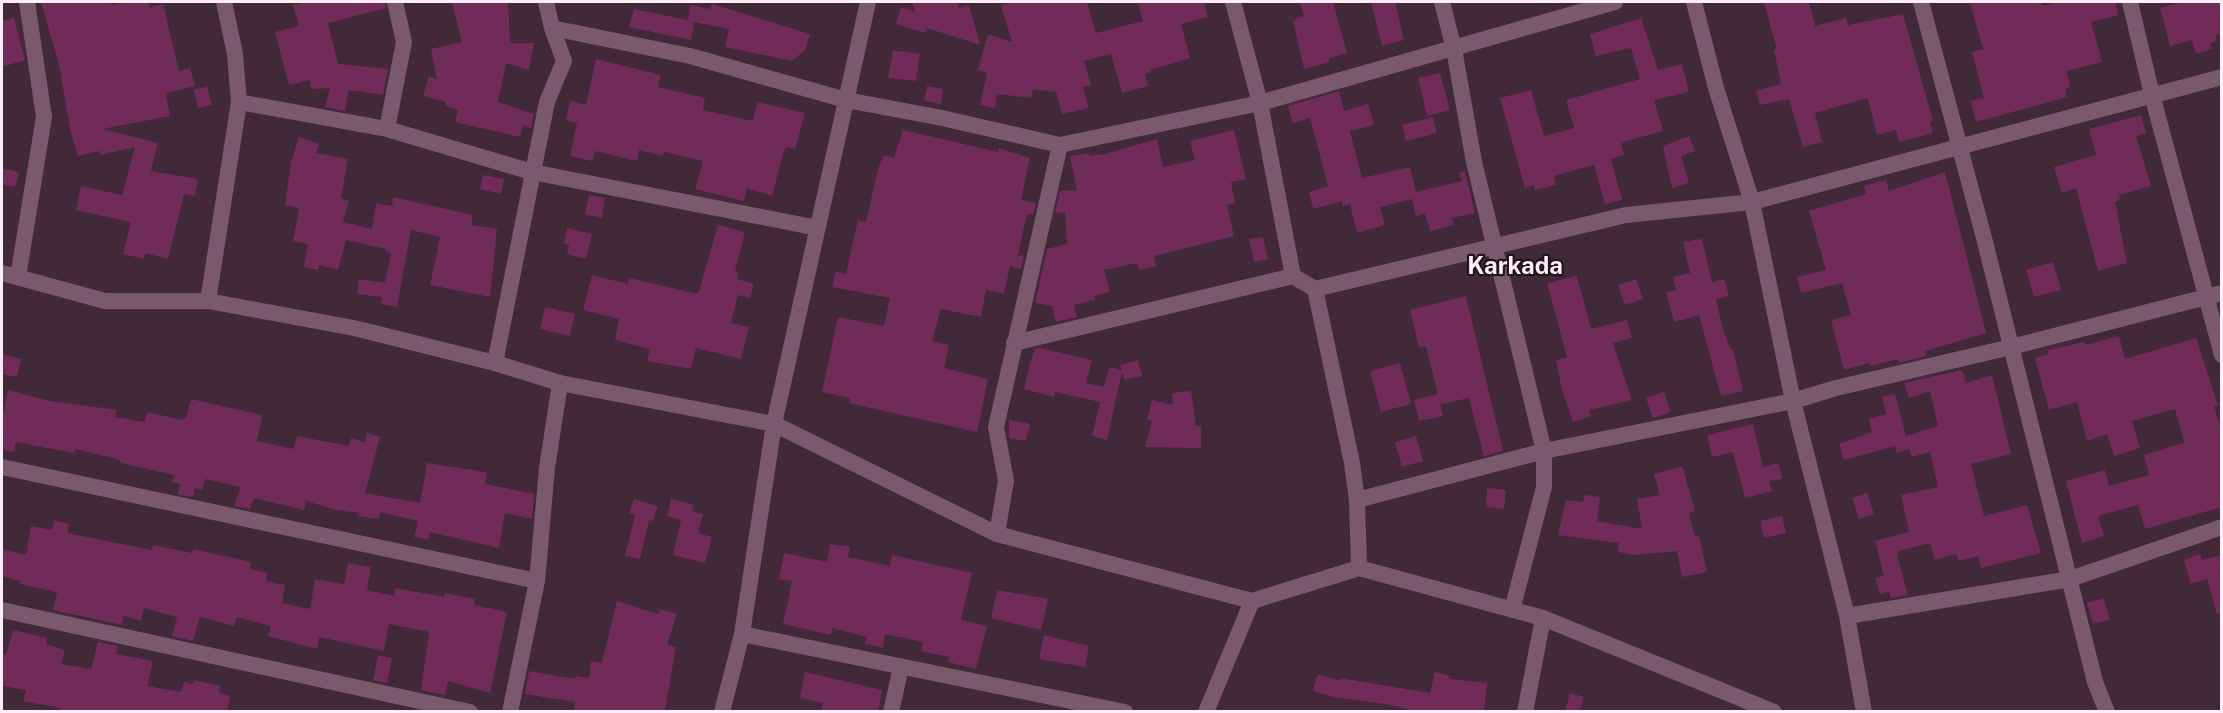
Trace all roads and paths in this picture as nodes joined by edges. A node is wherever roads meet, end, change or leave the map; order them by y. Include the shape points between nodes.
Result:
1 (27, 2) edge
2 (224, 2) edge
3 (395, 2) edge
4 (868, 2) edge
5 (1233, 2) edge
6 (1442, 2) edge
7 (1615, 2) edge
8 (1694, 2) edge
9 (1921, 2) edge
10 (2130, 2) edge
11 (551, 3) edge
12 (552, 28) junction
13 (1454, 49) junction
14 (2222, 77) edge
15 (2152, 95) junction
16 (846, 100) junction
17 (238, 102) junction
18 (1260, 103) junction
19 (387, 129) junction
20 (1060, 145) junction
21 (1959, 146) junction
22 (532, 172) junction
23 (1752, 202) junction
24 (818, 228) junction
25 (1495, 248) junction
26 (2, 273) edge
27 (1293, 276) junction
28 (18, 277) junction
29 (1315, 289) junction
30 (2214, 295) edge
31 (208, 301) junction
32 (1014, 343) junction
33 (2011, 347) junction
34 (2222, 355) edge
35 (495, 363) junction
36 (560, 383) junction
37 (1793, 401) junction
38 (774, 424) junction
39 (1544, 451) junction
40 (2, 467) edge
41 (1357, 500) junction
42 (2222, 527) edge
43 (997, 534) junction
44 (1359, 568) junction
45 (2070, 579) junction
46 (537, 581) junction
47 (1252, 601) junction
48 (2, 610) edge
49 (1512, 610) junction
50 (1847, 616) junction
51 (1543, 618) junction
52 (742, 634) junction
53 (901, 667) junction
54 (470, 711) edge
55 (510, 711) edge
56 (722, 711) edge
57 (891, 711) edge
58 (1125, 711) edge
59 (1206, 711) edge
60 (1525, 711) edge
61 (1774, 711) edge
62 (1864, 711) edge
63 (2107, 711) edge

1 - 28 street via 44,117
2 - 17 street via 236,54
3 - 19 street via 404,42
4 - 16 street
5 - 18 street
6 - 13 street
7 - 13 street
8 - 23 street
9 - 21 street
10 - 15 street
11 - 12 street
12 - 16 street via 690,56
12 - 22 street via 564,61 547,102
13 - 18 street
13 - 25 street via 1474,162
14 - 15 street
15 - 21 street
15 - 30 street
16 - 20 street via 942,117
16 - 24 street
17 - 19 street
17 - 31 street
18 - 20 street
18 - 27 street
19 - 22 street
20 - 32 street
21 - 23 street
21 - 33 street
22 - 24 street
22 - 35 street
23 - 25 street via 1626,215
23 - 37 street
24 - 38 street
25 - 29 street
25 - 39 street
26 - 28 street
27 - 29 street
27 - 32 street
28 - 31 street via 105,301
29 - 41 street
30 - 33 street
30 - 34 street
31 - 35 street via 354,328
32 - 43 street via 996,427 1006,481
33 - 37 street
33 - 45 street
35 - 36 street
36 - 38 street
36 - 46 street via 547,468
37 - 39 street
37 - 50 street
38 - 43 street
38 - 52 street
39 - 41 street
39 - 49 street via 1544,487
40 - 46 street
41 - 44 street
42 - 45 street
43 - 47 street
44 - 47 street
44 - 49 street
45 - 50 street
45 - 63 street via 2095,682
46 - 55 street
47 - 59 street
48 - 54 street
49 - 51 street
50 - 62 street
51 - 60 street
51 - 61 street
52 - 53 street
52 - 56 street
53 - 57 street
53 - 58 street

